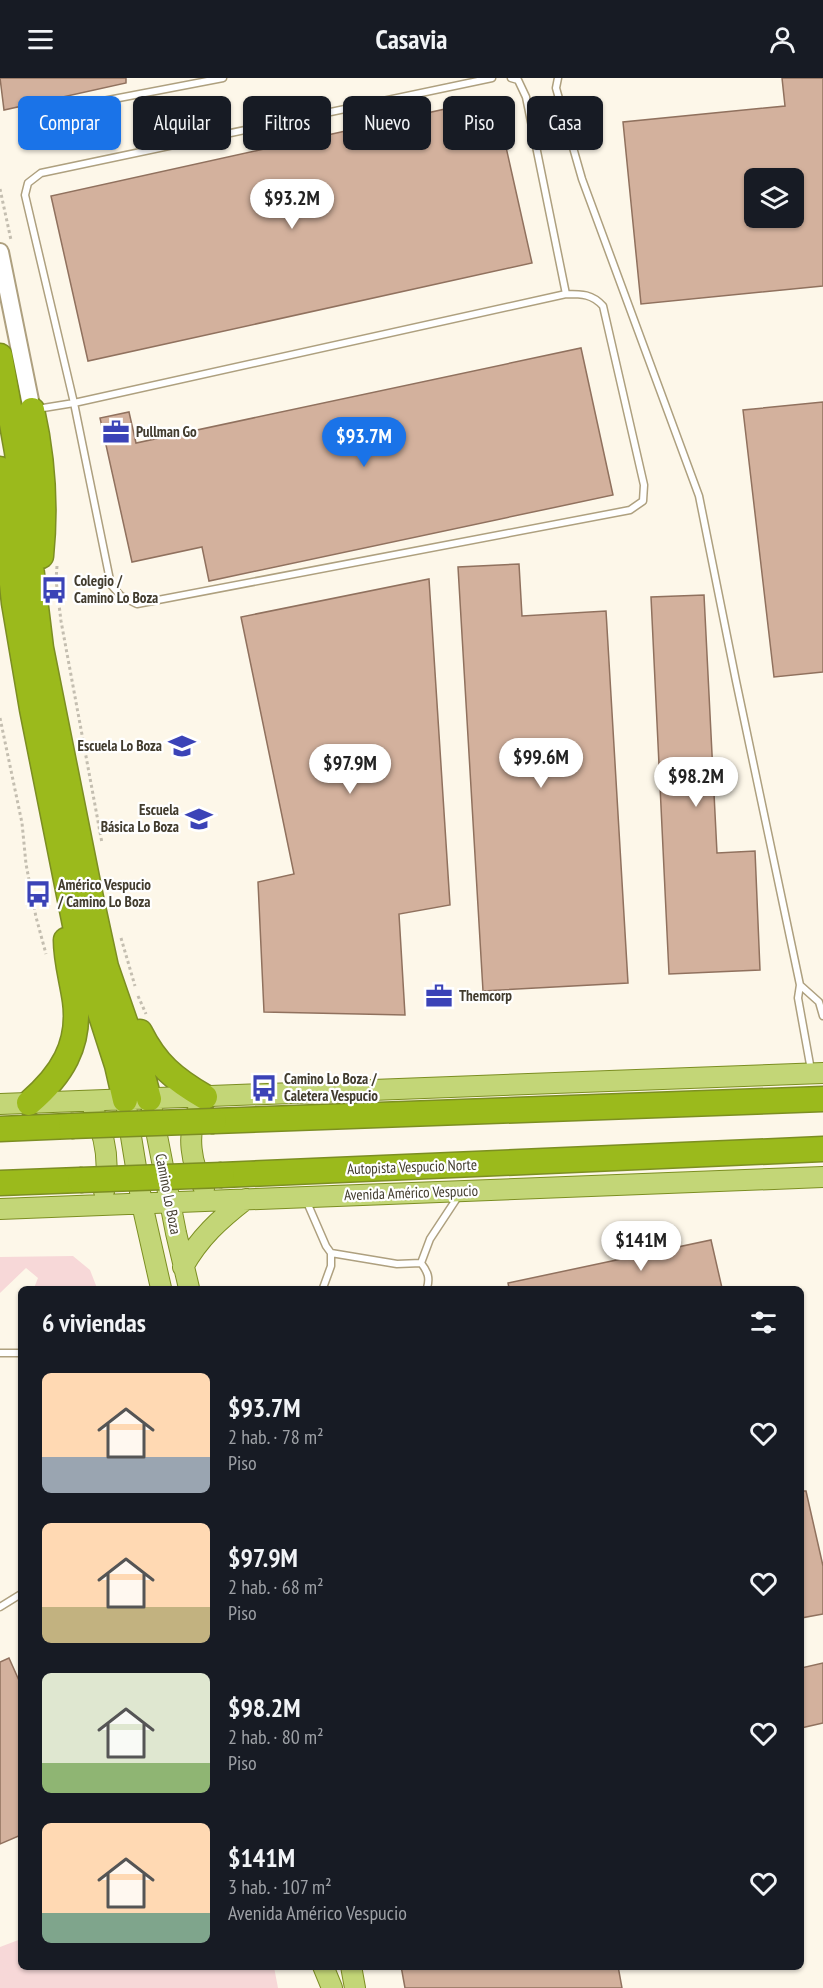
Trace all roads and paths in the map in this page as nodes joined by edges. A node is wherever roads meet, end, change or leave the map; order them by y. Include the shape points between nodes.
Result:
1 (223, 78) edge
2 (492, 78) edge
3 (511, 78) edge
4 (558, 78) edge
5 (121, 98) edge
6 (0, 189) edge
7 (6, 249) edge
8 (566, 294) junction
9 (0, 356) edge
10 (74, 403) junction
11 (32, 410) junction
12 (0, 469) edge
13 (57, 560) dead end
14 (0, 573) edge
15 (14, 603) junction
16 (37, 616) junction
17 (0, 718) edge
18 (102, 845) dead end
19 (71, 906) junction
20 (121, 937) dead end
21 (46, 956) dead end
22 (800, 985) junction
23 (112, 986) junction
24 (823, 1016) edge
25 (148, 1018) dead end
26 (817, 1074) edge
27 (204, 1097) junction
28 (149, 1099) junction
29 (823, 1099) edge
30 (125, 1100) junction
31 (87, 1101) junction
32 (29, 1103) junction
33 (0, 1104) edge
34 (0, 1130) edge
35 (823, 1149) edge
36 (823, 1177) edge
37 (0, 1183) edge
38 (461, 1191) junction
39 (305, 1197) junction
40 (246, 1200) junction
41 (214, 1201) junction
42 (170, 1202) junction
43 (142, 1203) junction
44 (100, 1205) junction
45 (0, 1209) edge
46 (331, 1253) junction
47 (421, 1263) junction
48 (183, 1267) junction
49 (161, 1286) edge
50 (188, 1286) edge
51 (324, 1286) edge
52 (428, 1286) edge
53 (0, 1353) edge
54 (18, 1353) edge
55 (18, 1596) edge
56 (0, 1607) edge
57 (325, 1970) edge
58 (352, 1970) edge
59 (332, 1988) edge
60 (355, 1988) edge

1 - 5 lane
2 - 10 lane via 41,173 28,183 25,195
3 - 8 lane via 518,80 526,97
4 - 22 lane via 556,88 582,179 699,496
6 - 7 path
7 - 11 street
8 - 10 lane
8 - 10 lane via 595,297 603,306 644,485 643,501 630,510 137,604 111,585
9 - 16 highway via 17,452
10 - 11 lane
11 - 16 highway via 44,501
12 - 15 highway
13 - 18 path via 61,621
14 - 15 highway
15 - 19 highway
16 - 23 highway via 99,939
17 - 21 path
19 - 30 highway via 80,950 121,1076
19 - 32 highway via 66,937 75,1030 68,1056 54,1080
20 - 25 path
22 - 24 lane via 819,1002
22 - 26 lane via 798,998
23 - 27 highway via 157,1060 168,1073
23 - 28 highway
26 - 27 main road
27 - 28 main road
27 - 41 main road via 191,1125 192,1150 199,1178
28 - 30 main road
28 - 42 main road, Camino Lo Boza
29 - 34 highway, bridge
30 - 31 main road
30 - 43 main road, Camino Lo Boza
31 - 32 main road
31 - 44 main road via 100,1125 107,1152 107,1179
32 - 33 main road
35 - 37 highway, Autopista Vespucio Norte, bridge
36 - 38 main road, Avenida Américo Vespucio
38 - 39 main road, Avenida Américo Vespucio
38 - 47 lane via 430,1239
39 - 40 main road, Avenida Américo Vespucio
39 - 46 lane
40 - 41 main road, Avenida Américo Vespucio
40 - 48 main road via 208,1231
41 - 42 main road, Avenida Américo Vespucio
42 - 43 main road, Avenida Américo Vespucio
42 - 48 main road, Camino Lo Boza
43 - 44 main road, Avenida Américo Vespucio
43 - 49 main road, Camino Lo Boza
44 - 45 main road, Avenida Américo Vespucio
46 - 47 lane via 397,1264
46 - 51 lane
47 - 52 lane via 430,1278
48 - 50 main road, Camino Lo Boza
53 - 54 lane
55 - 56 lane
57 - 59 main road
58 - 60 main road

